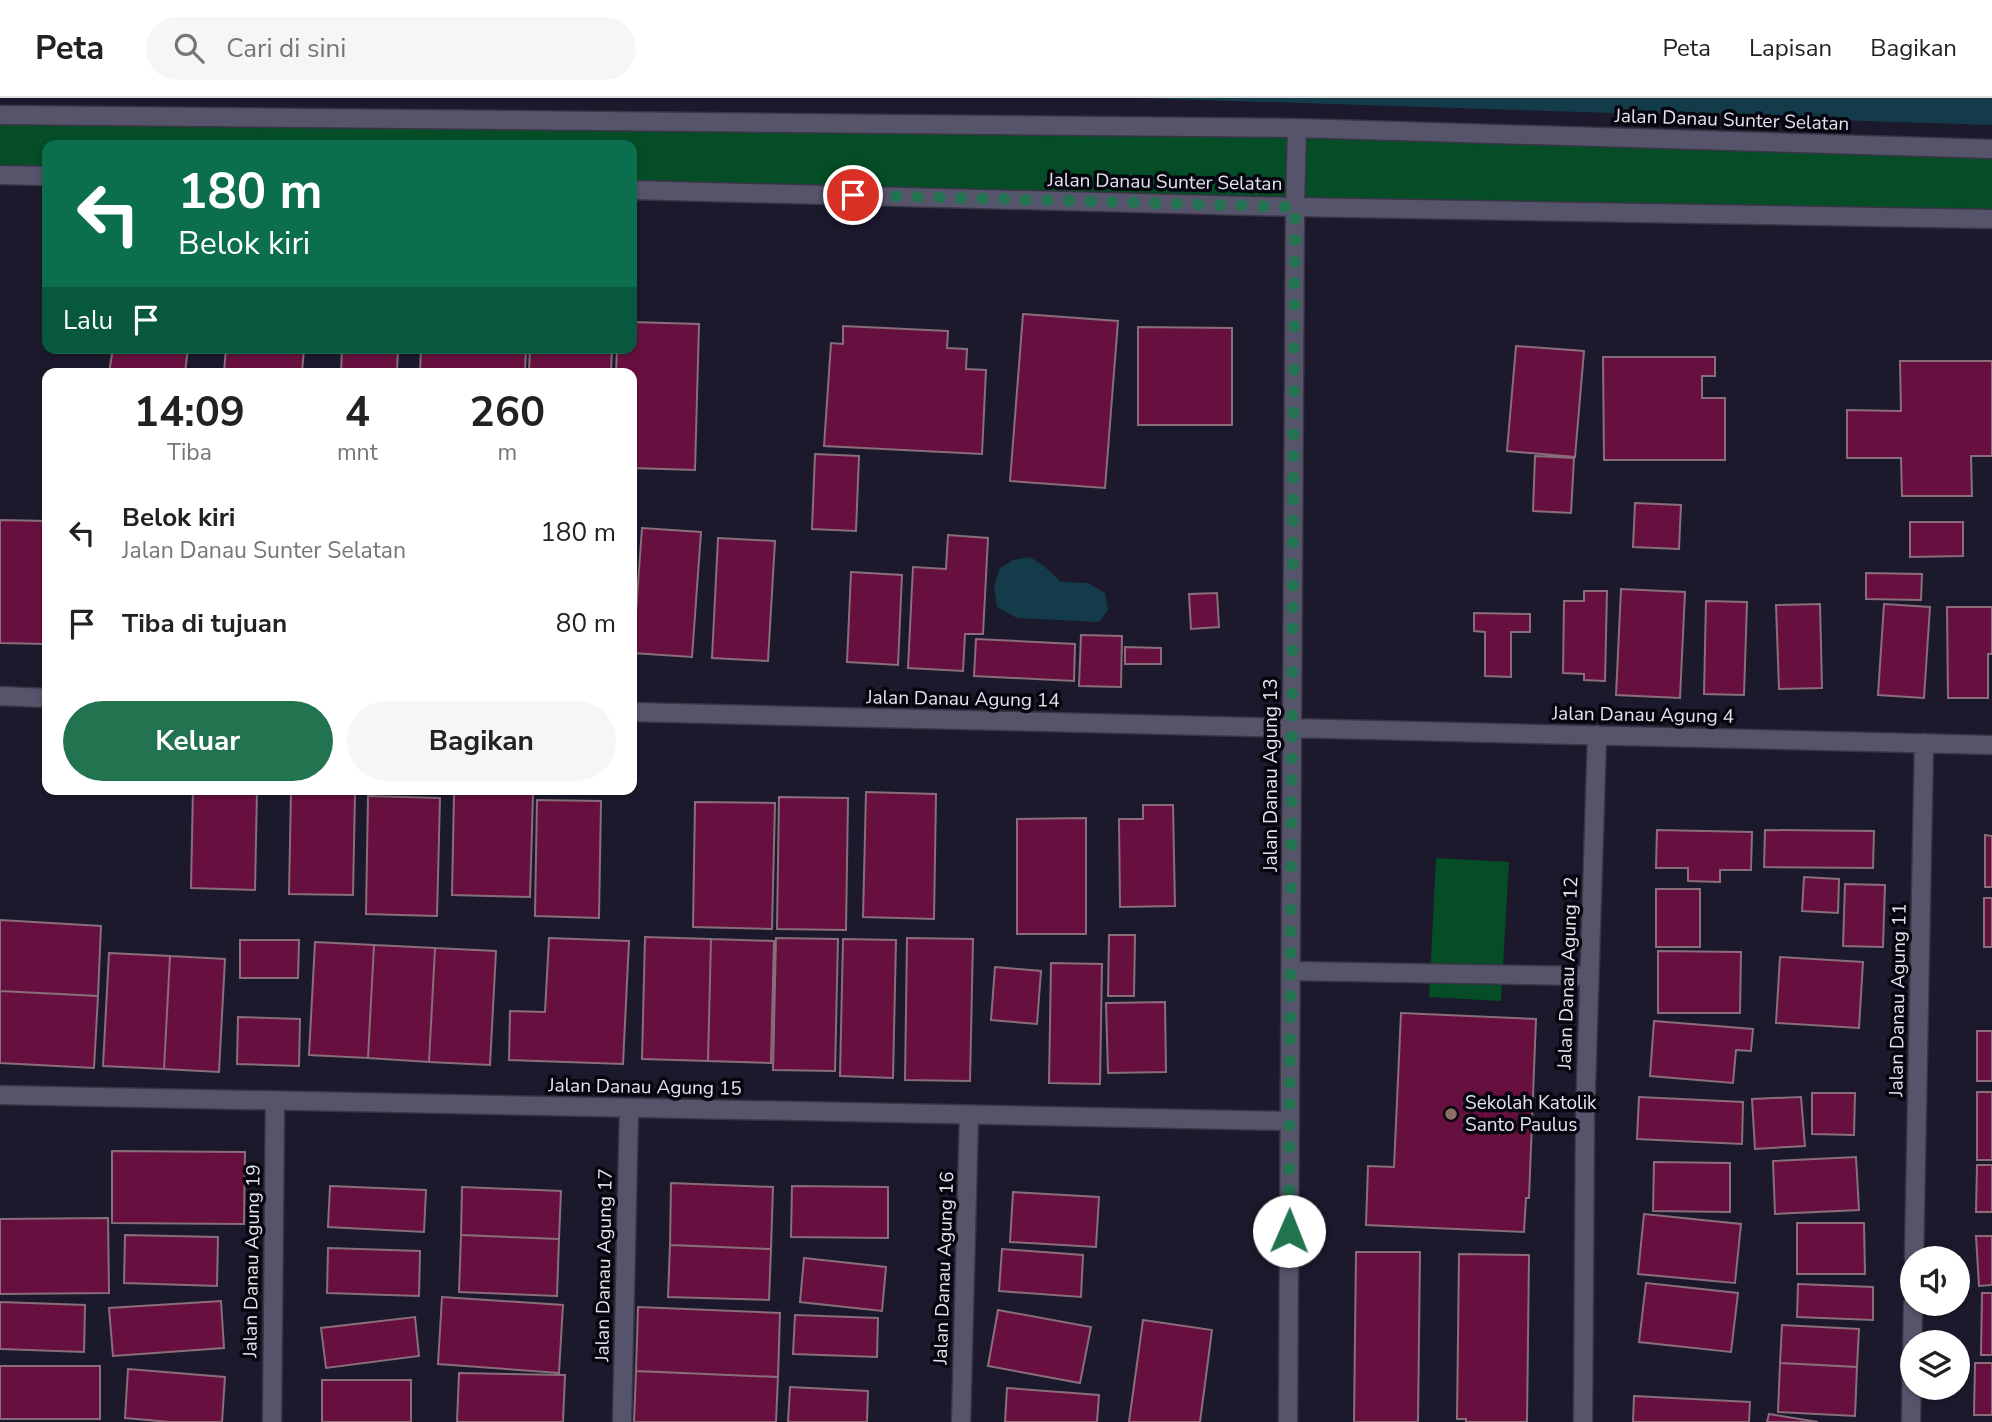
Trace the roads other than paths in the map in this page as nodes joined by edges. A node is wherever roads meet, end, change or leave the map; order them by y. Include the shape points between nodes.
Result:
1 (0, 115) edge
2 (1297, 128) junction
3 (1992, 149) edge
4 (0, 175) edge
5 (42, 176) edge
6 (637, 190) edge
7 (1295, 207) junction
8 (1992, 219) edge
9 (0, 696) edge
10 (42, 698) edge
11 (637, 712) edge
12 (1293, 728) junction
13 (1597, 735) junction
14 (1924, 743) junction
15 (1992, 745) edge
16 (1291, 971) junction
17 (1589, 976) junction
18 (0, 1095) edge
19 (275, 1101) junction
20 (629, 1108) junction
21 (969, 1115) junction
22 (1290, 1121) junction
23 (1914, 1246) edge
24 (1913, 1316) edge
25 (272, 1422) edge
26 (622, 1422) edge
27 (961, 1422) edge
28 (1288, 1422) edge
29 (1583, 1422) edge
30 (1911, 1422) edge

1 - 2 street, Jalan Danau Sunter Selatan
2 - 3 street, Jalan Danau Sunter Selatan
2 - 7 street, Jalan Danau Agung 13
4 - 5 street
6 - 7 street, Jalan Danau Sunter Selatan
7 - 8 street, Jalan Danau Sunter Selatan
7 - 12 street, Jalan Danau Agung 13
9 - 10 street
11 - 12 street, Jalan Danau Agung 14
12 - 13 street, Jalan Danau Agung 4
12 - 16 street, Jalan Danau Agung 13
13 - 14 street, Jalan Danau Agung 4
13 - 17 street, Jalan Danau Agung 12
14 - 15 street, Jalan Danau Agung 4
14 - 23 street, Jalan Danau Agung 11
16 - 17 street
16 - 22 street, Jalan Danau Agung 13
17 - 29 street, Jalan Danau Agung 12
18 - 19 street, Jalan Danau Agung 15
19 - 20 street, Jalan Danau Agung 15
19 - 25 street, Jalan Danau Agung 19
20 - 21 street, Jalan Danau Agung 15
20 - 26 street, Jalan Danau Agung 17
21 - 22 street, Jalan Danau Agung 15
21 - 27 street, Jalan Danau Agung 16
22 - 28 street, Jalan Danau Agung 13
24 - 30 street

